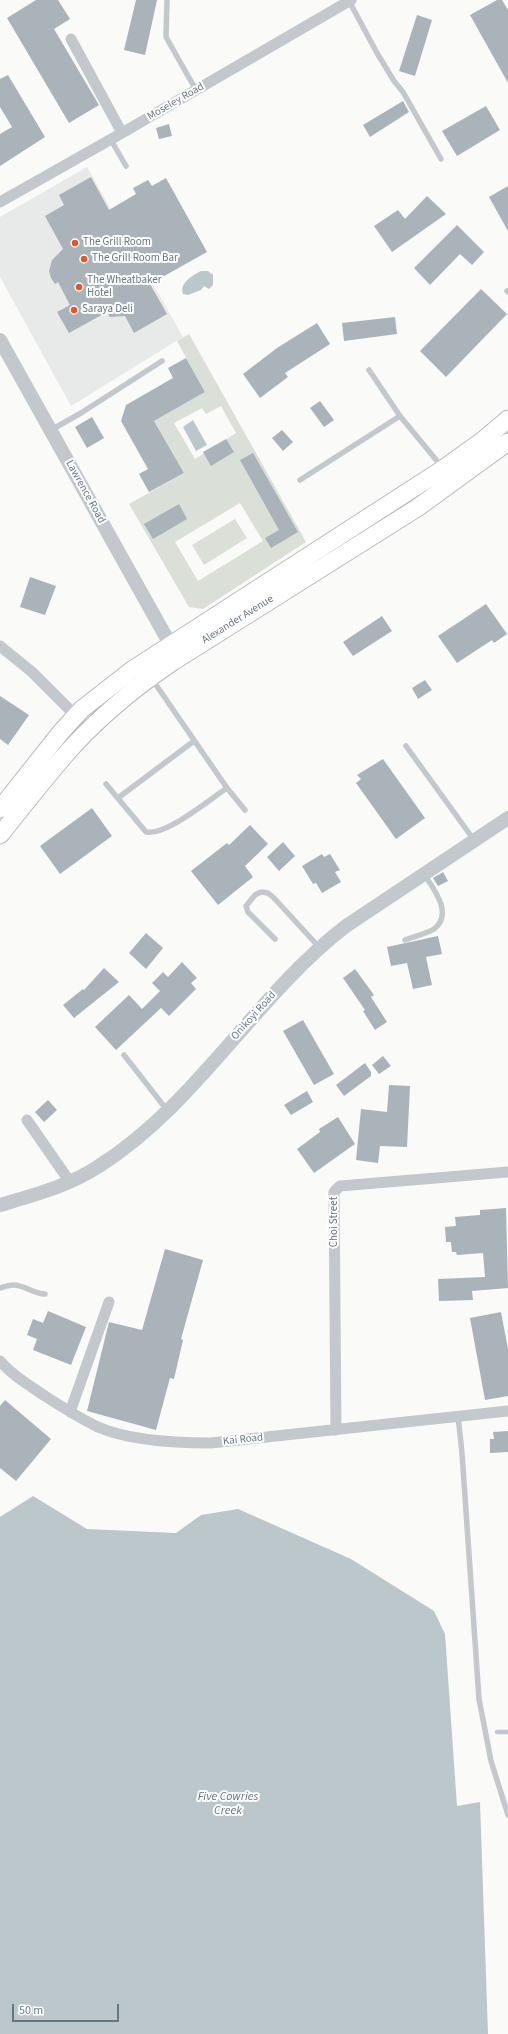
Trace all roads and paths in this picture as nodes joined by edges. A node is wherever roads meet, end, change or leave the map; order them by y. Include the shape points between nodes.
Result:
1 (167, 0) edge
2 (350, 1) edge
3 (71, 39) dead end
4 (196, 90) junction
5 (122, 133) junction
6 (111, 140) junction
7 (441, 159) dead end
8 (126, 166) dead end
9 (0, 202) edge
10 (0, 340) edge
11 (162, 361) dead end
12 (369, 370) dead end
13 (400, 416) junction
14 (508, 419) edge
15 (50, 431) junction
16 (508, 442) edge
17 (443, 468) junction
18 (300, 480) dead end
19 (170, 644) junction
20 (0, 646) edge
21 (150, 677) junction
22 (76, 716) junction
23 (194, 741) junction
24 (406, 746) dead end
25 (106, 784) dead end
26 (227, 788) junction
27 (118, 798) junction
28 (0, 809) edge
29 (245, 810) dead end
30 (508, 818) edge
31 (0, 835) edge
32 (474, 840) junction
33 (423, 874) junction
34 (275, 939) dead end
35 (404, 940) dead end
36 (320, 947) junction
37 (124, 1055) dead end
38 (167, 1110) junction
39 (27, 1120) dead end
40 (508, 1172) edge
41 (70, 1182) junction
42 (0, 1204) edge
43 (0, 1288) edge
44 (45, 1294) dead end
45 (109, 1302) dead end
46 (0, 1361) edge
47 (508, 1411) edge
48 (70, 1412) junction
49 (458, 1416) junction
50 (336, 1430) junction
51 (508, 1815) edge

1 - 4 lane via 166,37
2 - 4 street, Moseley Road
2 - 7 lane via 377,52
3 - 5 street
4 - 5 street, Moseley Road
5 - 6 street, Moseley Road
6 - 8 lane
6 - 9 street, Moseley Road
10 - 15 street, Lawrence Road
11 - 15 lane
12 - 13 lane
13 - 17 lane
13 - 18 lane
14 - 17 main road, Alexander Avenue
15 - 19 street, Lawrence Road
16 - 21 main road, Alexander Avenue via 417,508
17 - 19 main road, Alexander Avenue
19 - 22 main road, Alexander Avenue via 126,675
20 - 22 street via 32,672
21 - 23 lane
21 - 31 main road, Alexander Avenue via 74,745
22 - 28 main road, Alexander Avenue via 60,732
23 - 26 lane
23 - 27 lane
24 - 32 lane
25 - 27 lane
26 - 27 lane via 175,823 152,833 146,832
26 - 29 lane
30 - 32 street, Onikoyi Road
32 - 33 street, Onikoyi Road
33 - 35 lane via 436,891 441,905 441,920 434,929
33 - 36 street, Onikoyi Road via 346,926
34 - 36 lane via 248,912 246,906 261,892 268,893 274,898
36 - 38 street, Onikoyi Road via 303,962 190,1088
37 - 38 lane
38 - 41 street, Onikoyi Road via 129,1145 98,1167
39 - 41 street
40 - 50 street, Choi Street via 336,1188
41 - 42 street, Onikoyi Road
43 - 44 lane via 12,1285
45 - 48 street
46 - 48 street, Kai Road via 13,1375
47 - 49 street, Kai Road
48 - 50 street, Kai Road via 99,1427 172,1443 212,1443
49 - 50 street, Kai Road
49 - 51 lane via 479,1699 491,1761

